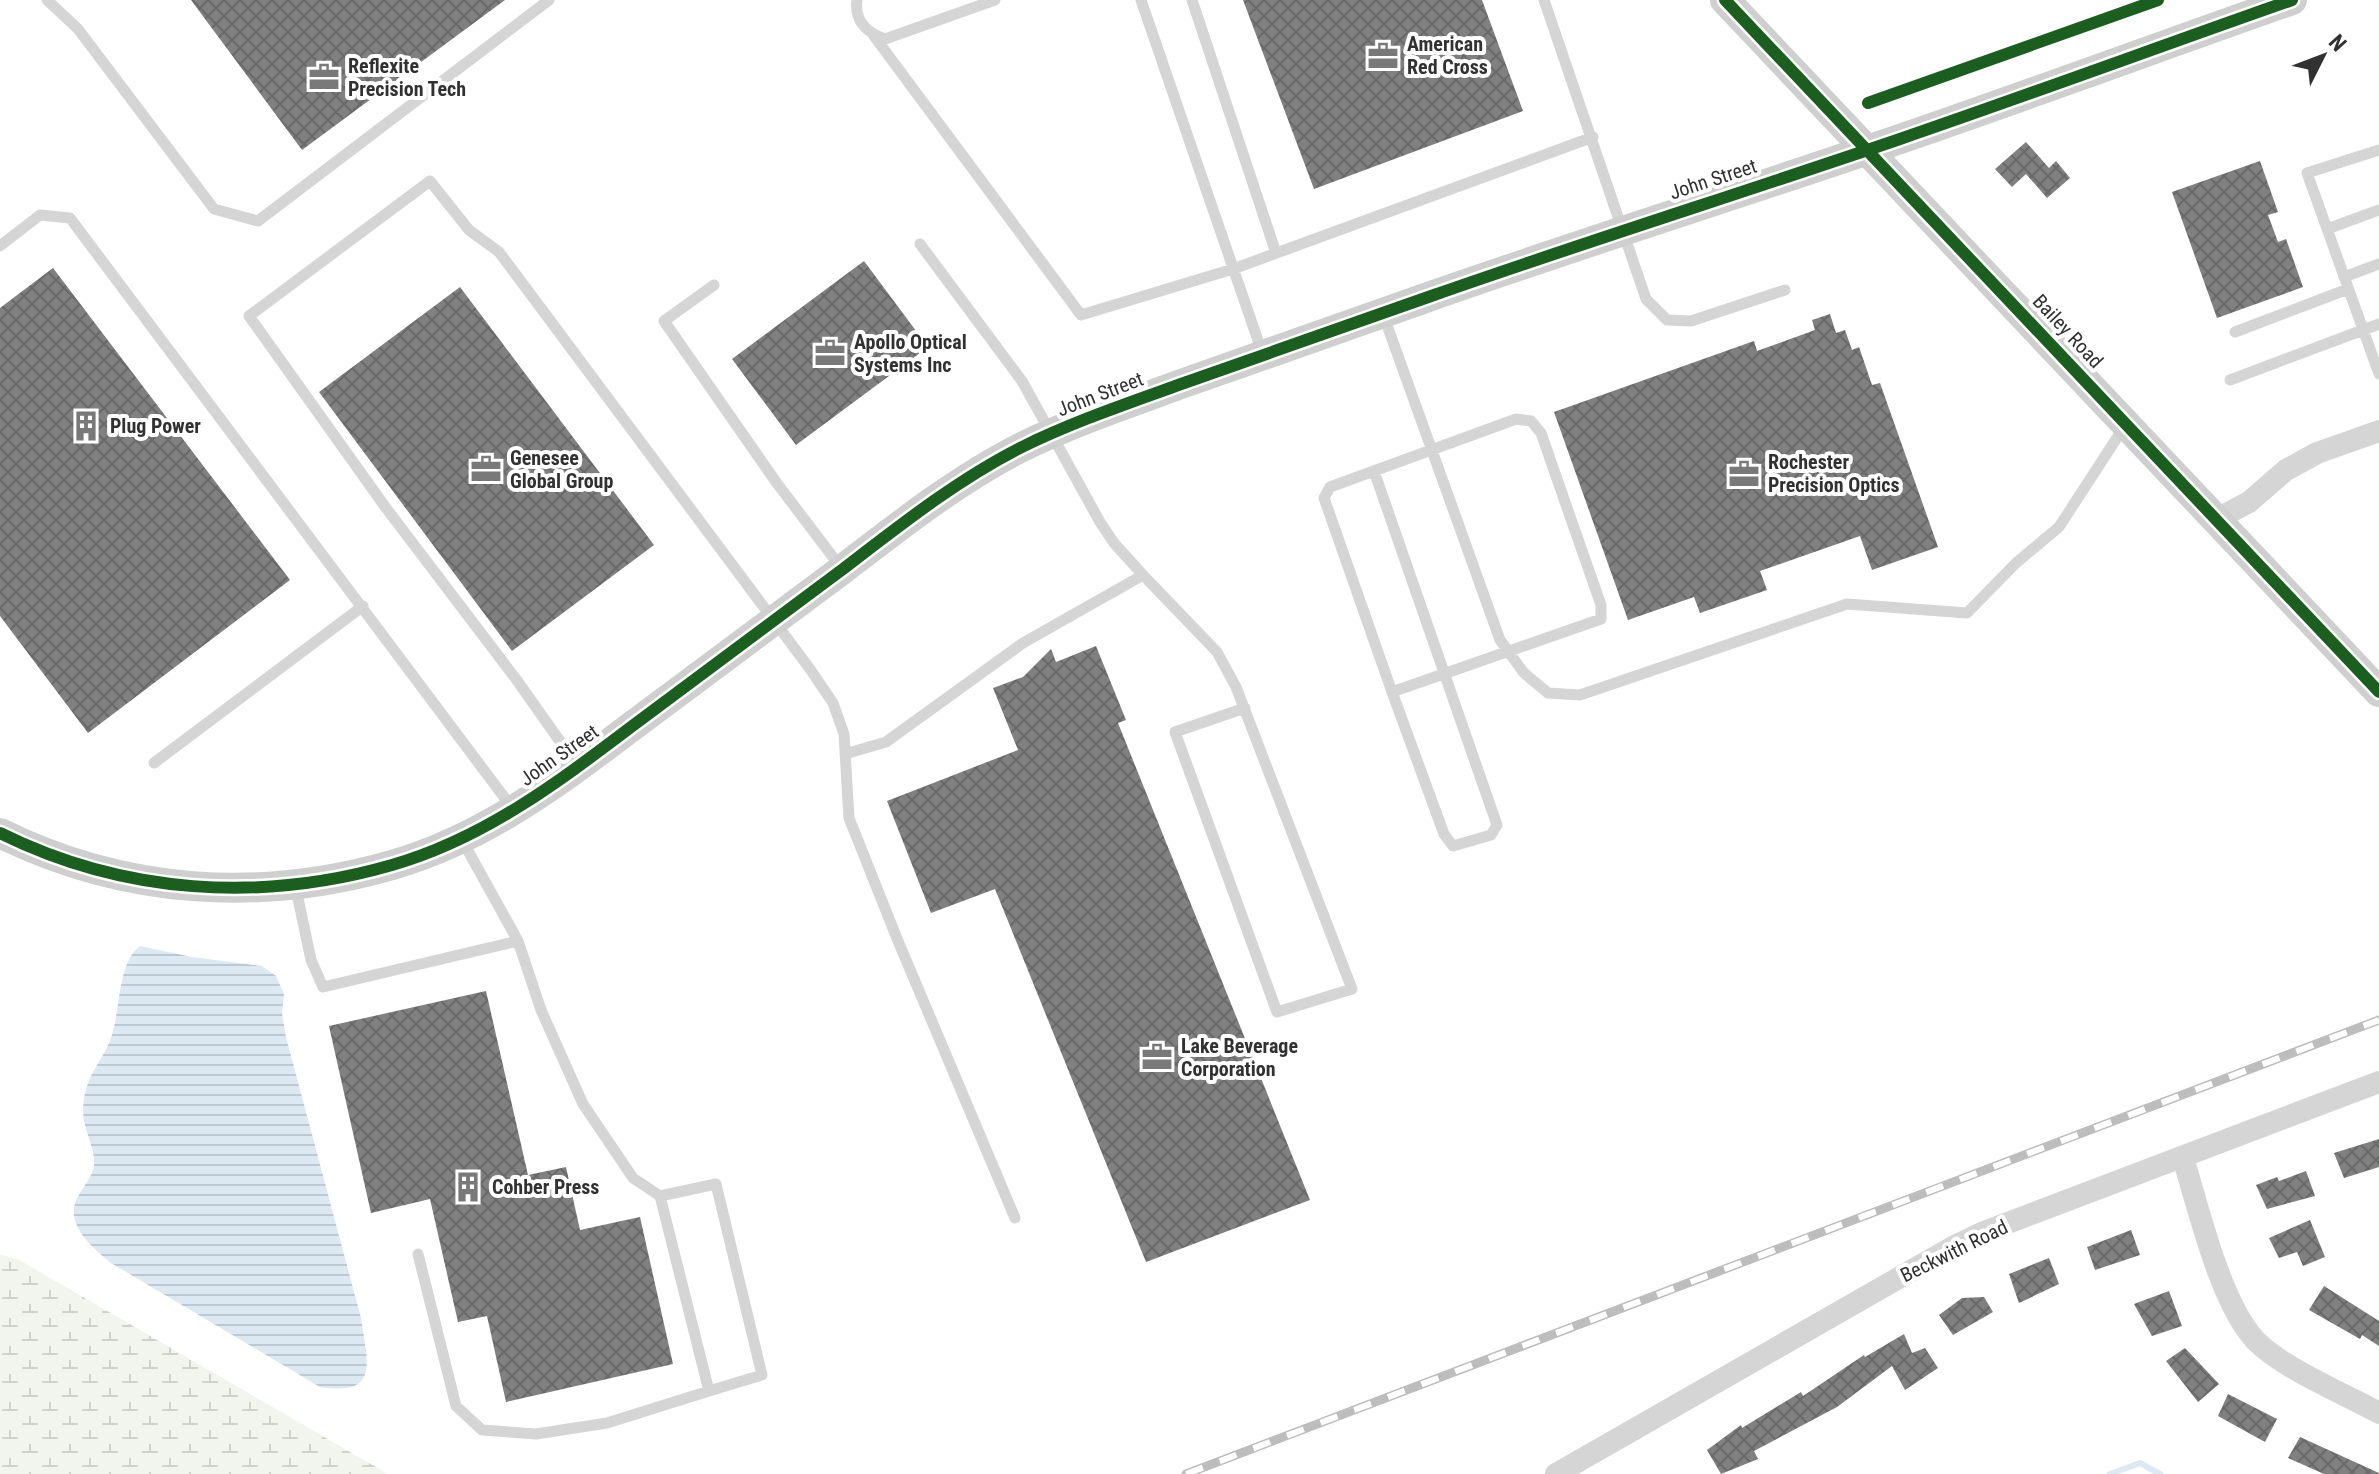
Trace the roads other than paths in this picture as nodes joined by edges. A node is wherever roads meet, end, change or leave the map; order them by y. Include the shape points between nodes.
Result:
1 (47, 0) edge
2 (549, 0) edge
3 (857, 0) edge
4 (995, 0) edge
5 (1141, 0) edge
6 (1192, 0) edge
7 (1544, 0) edge
8 (1725, 0) edge
9 (2292, 0) edge
10 (874, 36) junction
11 (1593, 137) junction
12 (1869, 149) junction
13 (2379, 150) edge
14 (2379, 210) edge
15 (1622, 229) junction
16 (2327, 229) junction
17 (920, 244) dead end
18 (0, 246) edge
19 (1276, 253) junction
20 (2379, 264) edge
21 (1233, 269) junction
22 (2346, 283) junction
23 (714, 285) dead end
24 (1785, 290) dead end
25 (1383, 313) junction
26 (2379, 324) edge
27 (2363, 330) junction
28 (2235, 332) dead end
29 (1263, 355) junction
30 (2379, 374) edge
31 (2230, 380) dead end
32 (2127, 423) junction
33 (2379, 431) edge
34 (1053, 433) junction
35 (1432, 450) junction
36 (1374, 471) junction
37 (2217, 519) junction
38 (842, 569) junction
39 (1143, 575) junction
40 (363, 606) junction
41 (773, 621) junction
42 (1509, 652) junction
43 (1445, 674) junction
44 (1392, 692) junction
45 (2379, 692) edge
46 (1245, 708) junction
47 (845, 754) junction
48 (154, 763) dead end
49 (577, 766) junction
50 (514, 811) junction
51 (0, 833) edge
52 (461, 840) junction
53 (295, 884) junction
54 (518, 941) junction
55 (2379, 1082) edge
56 (2183, 1158) junction
57 (660, 1196) junction
58 (1015, 1218) dead end
59 (418, 1254) dead end
60 (709, 1391) junction
61 (2379, 1413) edge
62 (1556, 1474) edge

1 - 2 lane via 78,29 214,209 258,221
3 - 10 lane via 862,26
4 - 10 lane via 885,39
5 - 21 lane
6 - 19 lane
7 - 11 lane
8 - 12 street, Bailey Road
9 - 12 street, John Street
10 - 21 lane via 1081,315
11 - 15 lane
11 - 19 lane
12 - 15 street, John Street
12 - 32 street, Bailey Road
13 - 16 lane via 2307,173
14 - 16 lane
15 - 24 lane via 1646,299 1667,320 1691,321
15 - 25 street, John Street
16 - 22 lane
17 - 34 lane via 1022,381
18 - 40 lane via 40,215 70,218
19 - 21 lane
20 - 22 lane
21 - 29 lane
22 - 27 lane
22 - 28 lane
23 - 38 lane via 664,321
25 - 29 street, John Street
25 - 35 lane
26 - 27 lane
27 - 30 lane
27 - 31 lane
29 - 34 street, John Street
32 - 37 street, Bailey Road
32 - 42 lane via 2059,527 1967,613 1847,604 1580,695 1548,693
33 - 37 street via 2317,453
34 - 38 street, John Street via 967,480
34 - 39 lane via 1100,522
35 - 36 lane
35 - 42 lane via 1500,640
35 - 42 lane via 1516,419 1531,421 1541,433 1601,605 1601,619
36 - 43 lane
36 - 44 lane via 1330,487 1324,498
37 - 45 street, Bailey Road
38 - 41 street, John Street
39 - 46 lane via 1217,652
39 - 47 lane via 1023,643 886,742
40 - 48 lane
40 - 50 lane
41 - 47 lane via 833,703
41 - 49 street, John Street
41 - 49 lane via 499,252 469,230 430,181 249,316
42 - 43 lane
43 - 44 lane
43 - 44 lane via 1497,825 1491,835 1453,846 1444,834
46 - 46 lane via 1352,989 1277,1012 1175,732
47 - 58 lane via 849,818
49 - 50 street, John Street
50 - 52 street, John Street
51 - 53 street, John Street via 105,874 168,885
52 - 53 street, John Street via 395,864
52 - 54 lane
53 - 54 lane via 311,960 323,987
54 - 57 lane via 541,1010 583,1104 633,1178
55 - 56 street, Beckwith Road
56 - 61 street via 2226,1293 2240,1320 2280,1360
56 - 62 street, Beckwith Road via 1951,1248
57 - 60 lane
57 - 60 lane via 716,1184 762,1375
59 - 60 lane via 456,1406 482,1430 536,1434 607,1423

